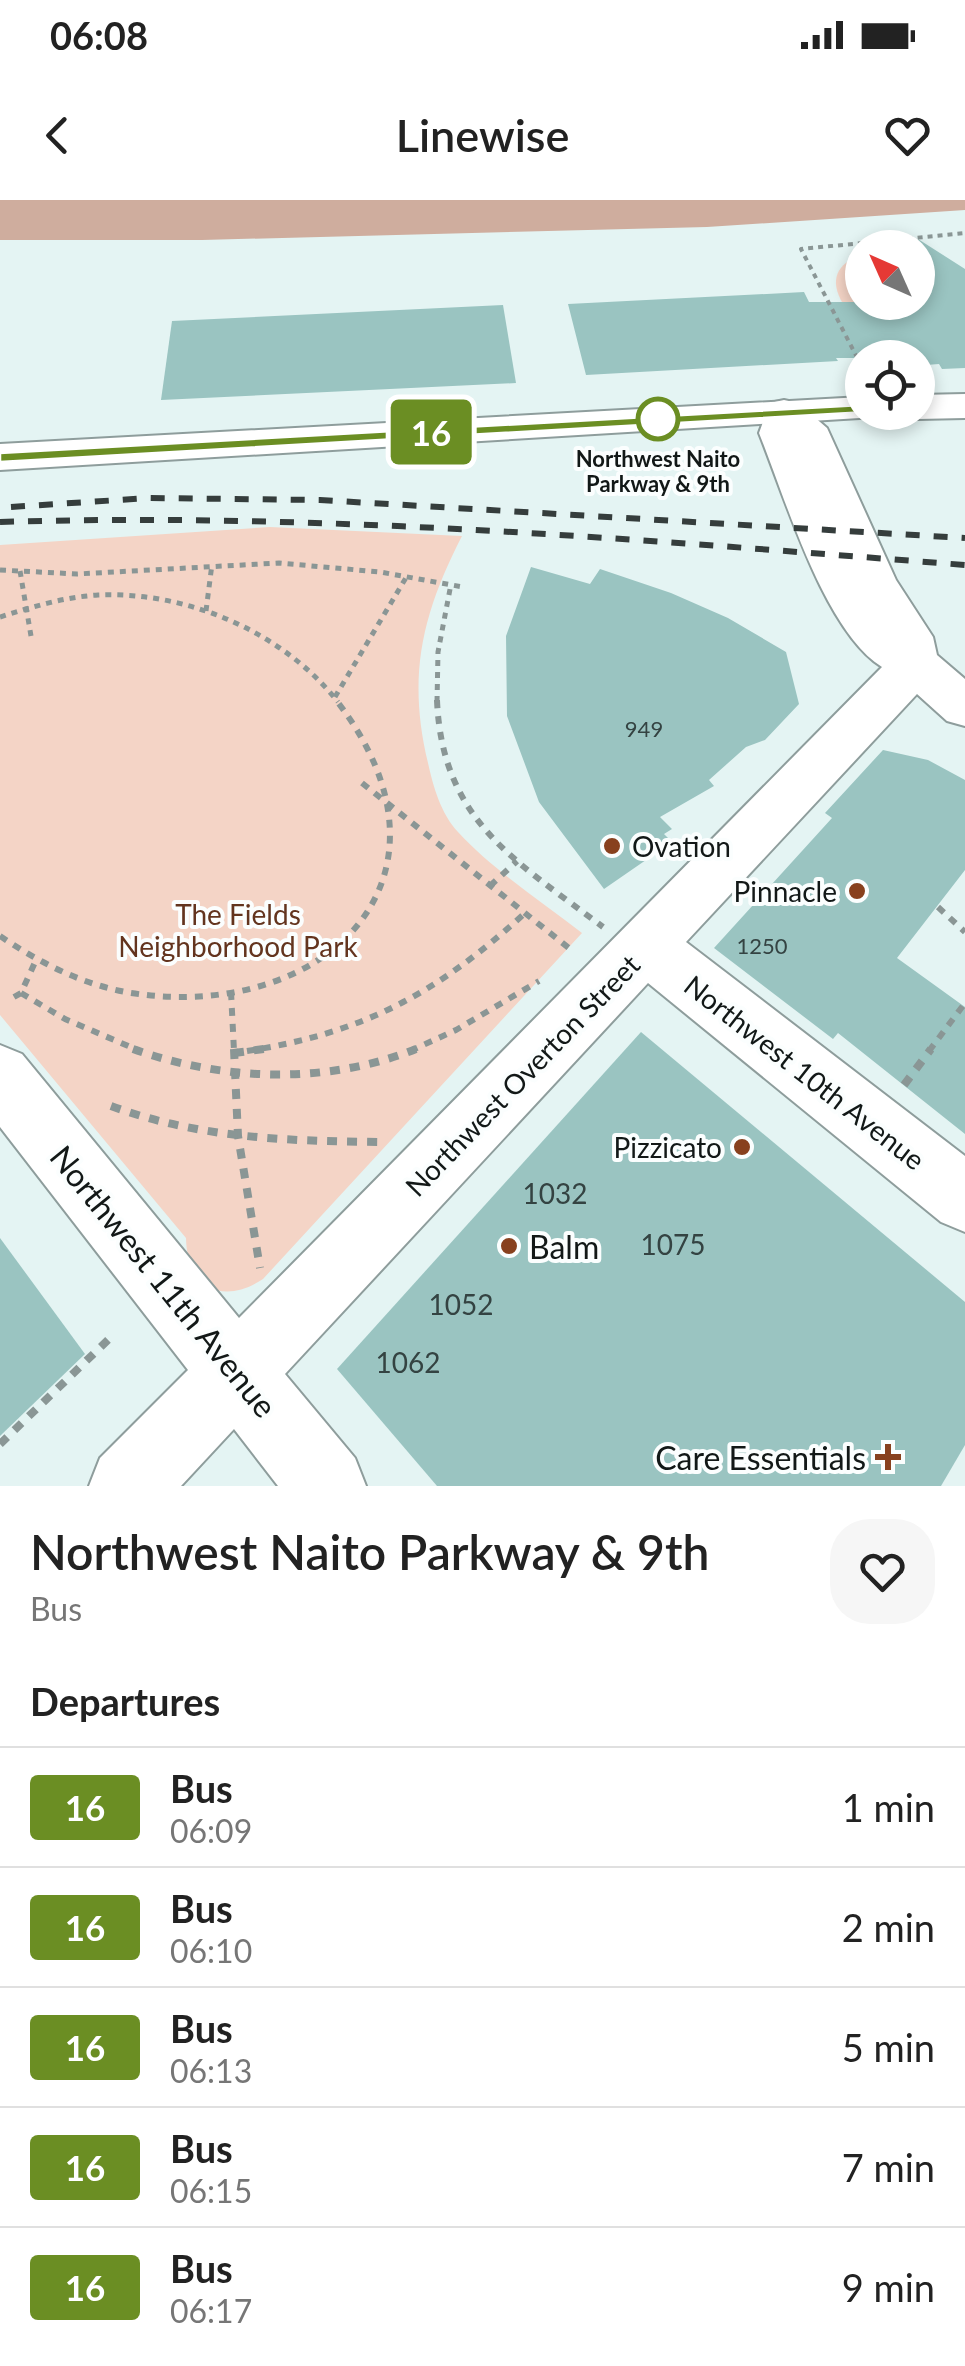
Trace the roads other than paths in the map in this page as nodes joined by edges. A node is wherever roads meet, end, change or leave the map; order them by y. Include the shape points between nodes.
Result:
1 (965, 406) edge
2 (935, 407) edge
3 (845, 410) edge
4 (784, 412) junction
5 (0, 457) edge
6 (915, 664) junction
7 (965, 707) edge
8 (642, 950) junction
9 (0, 1076) edge
10 (965, 1198) edge
11 (236, 1373) junction
12 (128, 1486) edge
13 (327, 1486) edge

1 - 2 street
3 - 4 street
4 - 5 street
4 - 6 street via 779,434 851,602 884,646
6 - 7 street
6 - 8 street, Northwest Overton Street
8 - 10 street, Northwest 10th Avenue
8 - 11 street, Northwest Overton Street
9 - 11 street, Northwest 11th Avenue
11 - 12 street, Northwest Overton Street
11 - 13 street, Northwest 11th Avenue

